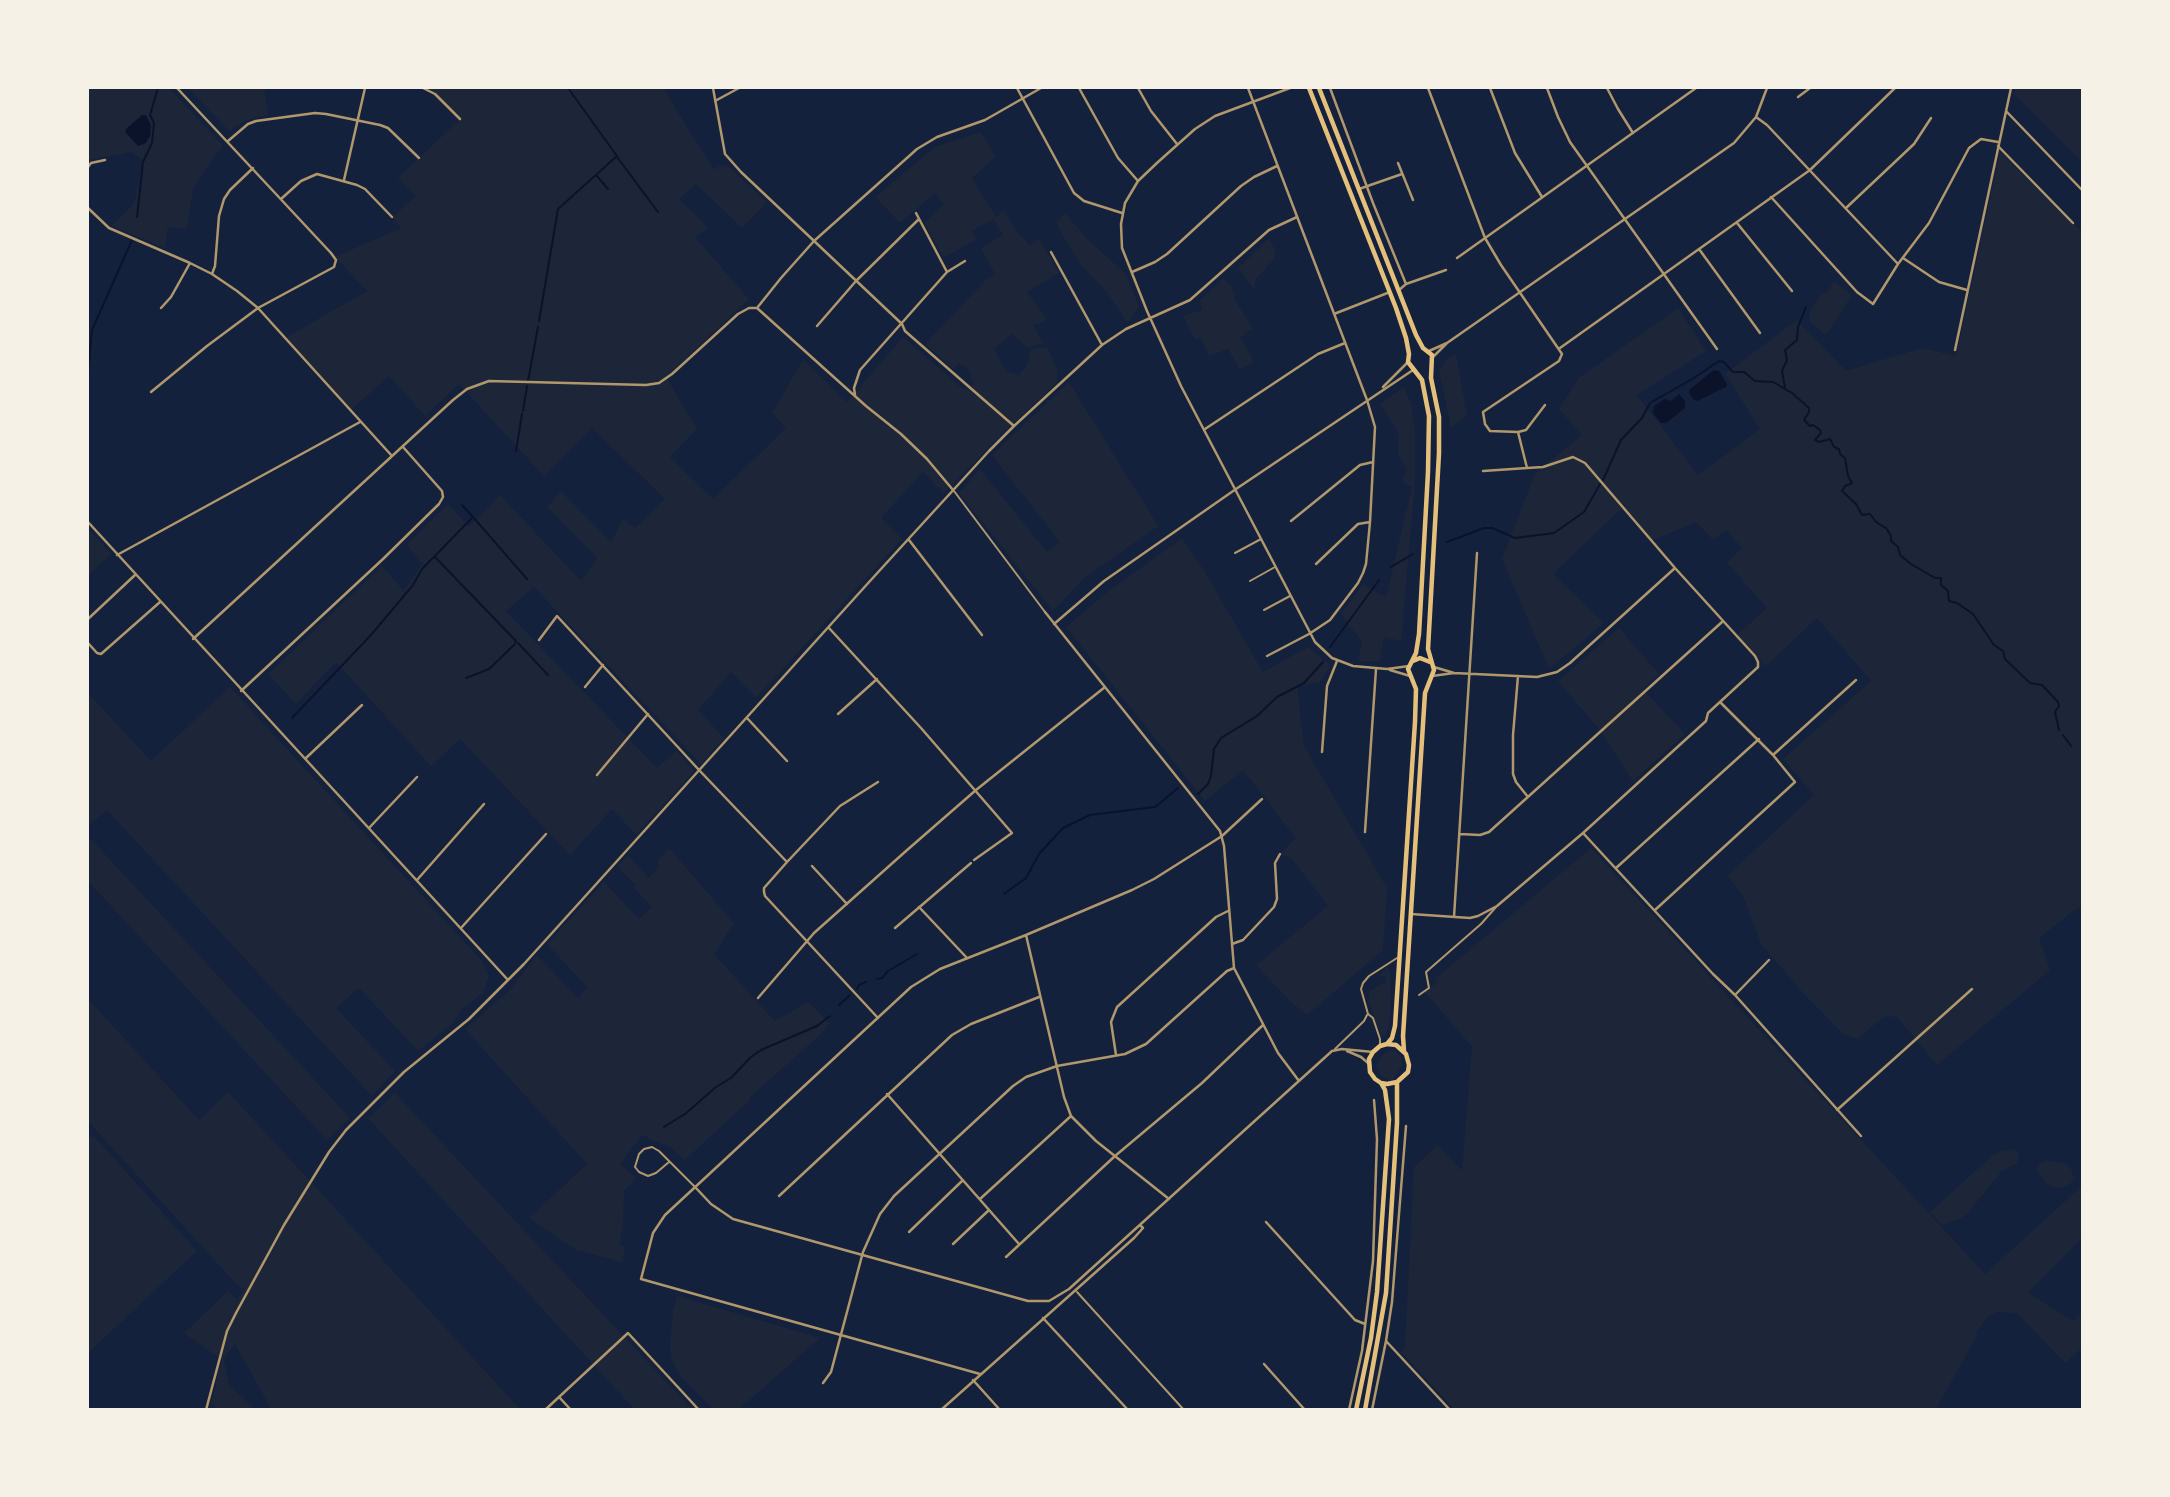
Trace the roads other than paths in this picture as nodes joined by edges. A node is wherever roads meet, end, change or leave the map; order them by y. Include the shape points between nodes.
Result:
1 (177, 88) edge
2 (365, 88) edge
3 (423, 88) edge
4 (713, 88) edge
5 (738, 88) edge
6 (1017, 88) edge
7 (1041, 88) edge
8 (1079, 88) edge
9 (1138, 88) edge
10 (1248, 88) edge
11 (1290, 88) edge
12 (1309, 88) edge
13 (1319, 88) edge
14 (1330, 88) edge
15 (1428, 88) edge
16 (1490, 88) edge
17 (1547, 88) edge
18 (1607, 88) edge
19 (1696, 88) edge
20 (1767, 88) edge
21 (1810, 88) edge
22 (1895, 88) edge
23 (2011, 88) edge
24 (1798, 97) dead end
25 (1023, 98) junction
26 (715, 101) junction
27 (1253, 101) junction
28 (2006, 111) junction
29 (1756, 117) junction
30 (1931, 118) dead end
31 (357, 120) junction
32 (460, 120) dead end
33 (1332, 121) junction
34 (1323, 124) junction
35 (1633, 133) junction
36 (228, 141) junction
37 (1177, 144) junction
38 (1998, 144) junction
39 (419, 158) dead end
40 (106, 160) dead end
41 (1398, 163) dead end
42 (1277, 166) junction
43 (1586, 166) junction
44 (88, 167) edge
45 (253, 169) junction
46 (1810, 170) junction
47 (1402, 174) junction
48 (344, 181) junction
49 (1138, 181) junction
50 (1367, 186) junction
51 (1359, 190) junction
52 (2082, 190) edge
53 (1542, 197) junction
54 (1771, 197) junction
55 (281, 199) junction
56 (1413, 200) dead end
57 (88, 208) edge
58 (1846, 208) junction
59 (916, 213) dead end
60 (1122, 213) junction
61 (392, 217) dead end
62 (1297, 217) junction
63 (919, 219) junction
64 (1625, 220) junction
65 (1737, 222) junction
66 (2073, 223) dead end
67 (1485, 237) junction
68 (814, 241) junction
69 (1699, 249) junction
70 (1051, 252) dead end
71 (1457, 258) dead end
72 (1903, 258) junction
73 (965, 261) dead end
74 (190, 263) junction
75 (1898, 264) junction
76 (1446, 270) dead end
77 (947, 272) junction
78 (1131, 273) junction
79 (1664, 273) junction
80 (212, 274) junction
81 (856, 281) junction
82 (1406, 284) junction
83 (1967, 290) junction
84 (1398, 291) junction
85 (1792, 291) dead end
86 (1390, 292) junction
87 (1521, 293) junction
88 (160, 308) dead end
89 (258, 308) junction
90 (757, 308) junction
91 (1334, 314) junction
92 (1150, 318) junction
93 (902, 324) junction
94 (817, 326) dead end
95 (1760, 332) dead end
96 (1345, 343) junction
97 (1447, 344) junction
98 (1102, 345) junction
99 (1423, 348) junction
100 (1559, 348) junction
101 (1717, 349) dead end
102 (1955, 350) dead end
103 (1429, 351) junction
104 (1409, 354) junction
105 (1432, 358) junction
106 (1408, 362) junction
107 (1430, 367) junction
108 (1414, 370) junction
109 (151, 392) dead end
110 (1376, 394) junction
111 (855, 396) junction
112 (1367, 400) junction
113 (1545, 405) dead end
114 (361, 422) junction
115 (1014, 426) junction
116 (1205, 429) junction
117 (1518, 432) junction
118 (403, 447) junction
119 (392, 456) junction
120 (1373, 462) junction
121 (1527, 468) junction
122 (1483, 471) dead end
123 (1236, 489) junction
124 (953, 490) junction
125 (1291, 521) dead end
126 (88, 522) edge
127 (1370, 522) junction
128 (908, 539) junction
129 (1261, 539) junction
130 (1235, 553) dead end
131 (1477, 553) dead end
132 (117, 555) junction
133 (1316, 564) dead end
134 (1275, 567) junction
135 (1675, 568) junction
136 (135, 575) junction
137 (1250, 581) dead end
138 (1290, 596) junction
139 (160, 602) junction
140 (1264, 610) dead end
141 (1045, 612) joint
142 (88, 620) edge
143 (1723, 621) junction
144 (1054, 624) junction
145 (829, 628) junction
146 (1309, 634) junction
147 (982, 635) dead end
148 (193, 639) junction
149 (539, 640) dead end
150 (88, 643) edge
151 (1267, 656) dead end
152 (1337, 661) junction
153 (1411, 663) junction
154 (603, 664) junction
155 (1432, 665) junction
156 (1376, 669) junction
157 (1387, 669) junction
158 (1454, 673) junction
159 (1470, 674) junction
160 (1518, 676) junction
161 (1431, 677) junction
162 (1411, 678) junction
163 (877, 679) junction
164 (1856, 680) dead end
165 (585, 687) dead end
166 (1105, 687) junction
167 (241, 691) junction
168 (1720, 702) junction
169 (362, 705) dead end
170 (648, 714) junction
171 (838, 714) dead end
172 (747, 718) junction
173 (1759, 739) junction
174 (1322, 752) dead end
175 (1773, 755) junction
176 (305, 759) junction
177 (787, 761) dead end
178 (699, 770) junction
179 (597, 775) dead end
180 (417, 777) dead end
181 (878, 782) dead end
182 (976, 790) junction
183 (1528, 797) junction
184 (1262, 799) dead end
185 (484, 804) dead end
186 (369, 828) junction
187 (1365, 832) dead end
188 (1583, 833) junction
189 (546, 834) dead end
190 (1460, 834) junction
191 (1222, 836) junction
192 (1280, 854) dead end
193 (788, 862) junction
194 (812, 866) dead end
195 (1616, 868) junction
196 (417, 880) junction
197 (847, 904) junction
198 (919, 906) junction
199 (1497, 906) junction
200 (1655, 910) junction
201 (1228, 911) junction
202 (1411, 914) junction
203 (1454, 917) junction
204 (460, 928) junction
205 (895, 928) dead end
206 (1026, 935) junction
207 (807, 941) junction
208 (1232, 944) junction
209 (1399, 956) junction
210 (967, 958) junction
211 (1769, 960) dead end
212 (1234, 968) junction
213 (508, 980) junction
214 (1972, 989) dead end
215 (1419, 995) dead end
216 (1735, 995) junction
217 (1039, 997) junction
218 (758, 998) dead end
219 (1368, 1014) junction
220 (878, 1018) junction
221 (1263, 1025) junction
222 (1387, 1044) junction
223 (1380, 1046) junction
224 (1344, 1049) junction
225 (1332, 1051) junction
226 (1404, 1051) junction
227 (1373, 1052) junction
228 (1116, 1055) junction
229 (1369, 1064) junction
230 (1057, 1066) junction
231 (1298, 1081) junction
232 (1397, 1082) junction
233 (1381, 1083) junction
234 (887, 1094) junction
235 (1374, 1100) dead end
236 (1837, 1110) junction
237 (1071, 1116) junction
238 (1406, 1126) dead end
239 (1861, 1136) dead end
240 (939, 1154) junction
241 (1115, 1156) junction
242 (669, 1162) junction
243 (962, 1180) junction
244 (695, 1187) junction
245 (779, 1196) dead end
246 (979, 1199) junction
247 (1169, 1199) junction
248 (989, 1210) junction
249 (1266, 1222) dead end
250 (1140, 1225) junction
251 (909, 1232) dead end
252 (953, 1244) dead end
253 (1019, 1244) junction
254 (862, 1255) junction
255 (1006, 1256) dead end
256 (1076, 1291) junction
257 (1043, 1318) junction
258 (1366, 1325) junction
259 (840, 1334) junction
260 (1387, 1341) junction
261 (1264, 1364) dead end
262 (981, 1374) junction
263 (973, 1380) junction
264 (823, 1384) dead end
265 (559, 1397) junction
266 (206, 1409) edge
267 (545, 1409) edge
268 (571, 1409) edge
269 (699, 1409) edge
270 (941, 1409) edge
271 (1000, 1409) edge
272 (1128, 1409) edge
273 (1184, 1409) edge
274 (1305, 1409) edge
275 (1349, 1409) edge
276 (1356, 1409) edge
277 (1365, 1409) edge
278 (1372, 1409) edge
279 (1450, 1409) edge

1 - 36 street
2 - 31 street
3 - 32 street
4 - 26 street
5 - 26 street
6 - 25 street
7 - 25 street
8 - 49 street via 1118,159
9 - 37 street
10 - 27 street
11 - 27 street
12 - 34 main road
13 - 33 main road
14 - 50 street
15 - 67 street
16 - 53 street via 1515,153
17 - 43 street via 1560,122
18 - 35 street
19 - 35 street
20 - 29 street
21 - 24 street
22 - 46 street
23 - 28 street
25 - 60 street via 1077,197
25 - 68 street via 985,120 927,142
26 - 68 street via 725,155
27 - 37 street via 1215,116
27 - 42 street
28 - 38 street
28 - 52 street
29 - 46 street
29 - 64 street via 1734,143
30 - 58 street via 1914,144
31 - 36 street via 315,114 273,118 247,124
31 - 39 street via 388,128
31 - 48 street
33 - 34 main road
33 - 51 main road
34 - 86 main road
35 - 43 street
36 - 45 street
37 - 49 street
38 - 66 street
38 - 72 street via 1981,139 1972,144 1929,223
38 - 83 street
40 - 44 street
41 - 47 street
42 - 62 street
42 - 78 street via 1241,186 1167,254
43 - 53 street
43 - 64 street
45 - 55 street
45 - 80 street via 224,199
46 - 54 street
46 - 58 street
47 - 50 street
47 - 56 street
48 - 55 street via 317,174
48 - 61 street via 365,189
49 - 60 street
50 - 51 street
50 - 82 street
51 - 84 main road
53 - 67 street
54 - 65 street
54 - 75 street via 1873,304
55 - 89 street via 336,260 334,267
57 - 74 street via 109,228
58 - 75 street
59 - 63 street
60 - 78 street via 1122,248
62 - 91 street
62 - 92 street via 1269,230 1200,294
63 - 77 street
63 - 81 street
64 - 79 street
64 - 87 street
65 - 69 street
65 - 85 street
67 - 71 street
67 - 87 street
68 - 81 street
68 - 90 street
69 - 79 street
69 - 95 street
70 - 98 street
72 - 75 street
72 - 83 street via 1939,282
73 - 77 street
74 - 80 street
74 - 88 street via 172,297
76 - 82 street
77 - 93 street
78 - 92 street
79 - 100 street
79 - 101 street
80 - 89 street
81 - 93 street
81 - 94 street
82 - 84 street
83 - 102 street
84 - 99 main road
86 - 91 street
86 - 104 main road
87 - 97 street
87 - 100 street
89 - 109 street
89 - 114 street
90 - 111 street
90 - 118 street via 738,314 659,383 489,381 467,389
91 - 96 street
92 - 98 street
92 - 116 street
93 - 111 street via 858,373
93 - 115 street
96 - 112 street
96 - 116 street via 1318,354
97 - 103 street
97 - 105 street
98 - 115 street
99 - 103 main road
99 - 104 main road
100 - 117 street via 1559,360 1483,412 1490,431
103 - 105 main road
104 - 106 main road
105 - 107 main road
106 - 108 main road
106 - 110 street
107 - 108 main road
107 - 155 main road via 1440,437 1428,649
108 - 110 street
108 - 153 main road via 1425,393 1430,440 1418,649
110 - 112 street
111 - 124 street via 901,434
112 - 120 street via 1375,427
112 - 123 street
113 - 117 street via 1525,430
114 - 119 street
114 - 132 street
115 - 124 street
116 - 123 street
117 - 121 street
118 - 119 street
118 - 167 street via 443,497
119 - 148 street
120 - 125 street via 1360,466
120 - 127 street
121 - 122 street
121 - 135 street via 1575,457 1582,461
123 - 129 street
123 - 144 street via 1104,581
124 - 128 street
124 - 141 lane
126 - 132 street
127 - 133 street via 1358,524
127 - 146 street via 1366,564 1358,583 1330,620
128 - 145 street
128 - 147 street
129 - 130 lane
129 - 134 street
131 - 159 street
132 - 136 street
134 - 137 lane
134 - 138 street
135 - 143 street
135 - 160 street via 1564,668 1546,676
136 - 139 street
136 - 142 street
138 - 140 lane
138 - 146 street
139 - 148 street
139 - 150 street via 101,654
141 - 144 street
143 - 168 street via 1757,660 1758,668
143 - 183 street
144 - 166 street
145 - 163 street
145 - 172 street
146 - 151 street
146 - 152 street
148 - 167 street
149 - 154 street via 557,616
152 - 156 street
152 - 174 street via 1327,686
153 - 155 main road via 1423,658
153 - 157 street
153 - 162 main road
154 - 165 street
154 - 170 street
155 - 158 street
155 - 161 main road
156 - 157 street
156 - 187 street
157 - 162 street
158 - 159 street
158 - 161 street
159 - 160 street
159 - 190 street
160 - 183 street via 1513,774
161 - 162 main road via 1423,683
161 - 202 main road via 1425,693
162 - 209 main road via 1416,689 1415,722
163 - 171 street
163 - 182 street
164 - 175 street
166 - 182 street
166 - 191 street
167 - 176 street
168 - 173 street
168 - 188 street via 1706,721
169 - 176 street
170 - 178 street
170 - 179 street
172 - 177 street
172 - 178 street
173 - 175 street
173 - 195 street
175 - 200 street via 1795,782
176 - 186 street
178 - 193 street
178 - 213 street
180 - 186 street
181 - 193 street via 840,806
182 - 197 street
182 - 198 street via 1012,833
183 - 190 street via 1489,832
184 - 191 street
185 - 196 street
186 - 196 street
188 - 195 street
188 - 199 street
189 - 204 street
190 - 203 street
191 - 201 street
191 - 206 street via 1154,879
192 - 208 street via 1275,863 1275,907 1243,940
193 - 207 street via 764,888 765,896
194 - 197 street
195 - 200 street
196 - 204 street
197 - 207 street
198 - 205 street
198 - 210 street
199 - 203 street via 1478,916
199 - 215 lane via 1426,972 1429,988
200 - 216 street
201 - 208 street
201 - 228 street via 1116,1007 1111,1022
202 - 203 street
202 - 226 main road
204 - 213 street
206 - 210 street
206 - 217 street
207 - 218 street
207 - 220 street
208 - 212 street
209 - 219 lane via 1363,983 1361,995
209 - 222 main road via 1393,1034
210 - 220 street via 911,987
211 - 216 street
212 - 221 street
212 - 228 street via 1146,1044
213 - 266 street via 404,1072 329,1152 227,1331
214 - 236 street
216 - 236 street
217 - 230 street
217 - 234 street via 951,1035
219 - 223 lane
219 - 225 lane
220 - 244 street
221 - 231 street
221 - 241 street
222 - 223 main road
222 - 226 main road
223 - 227 main road
224 - 225 street
224 - 227 street
224 - 229 street
225 - 231 street
226 - 232 main road via 1409,1065
227 - 229 main road
228 - 230 street
229 - 233 main road via 1372,1076
230 - 237 street
230 - 240 street via 1013,1086
231 - 247 street
232 - 233 main road
232 - 277 main road via 1386,1293
233 - 276 main road via 1389,1119 1377,1292
234 - 240 street
234 - 245 street
235 - 258 street via 1376,1207
236 - 239 street
237 - 241 street
237 - 246 street
238 - 260 street
240 - 243 street
240 - 254 street via 886,1205
241 - 247 street
241 - 253 street
242 - 242 lane via 652,1147 639,1154 635,1167 648,1176
242 - 244 lane
243 - 246 street
243 - 251 street
244 - 254 street via 733,1219
244 - 259 street via 655,1229 641,1279
246 - 248 street
247 - 250 street
248 - 252 street
248 - 253 street
249 - 258 street via 1355,1320
250 - 254 street via 1066,1292 1043,1302
250 - 256 street via 1143,1228 1134,1238
253 - 255 street
254 - 259 street
256 - 257 street
256 - 273 lane
257 - 262 street
257 - 272 street
258 - 275 street
259 - 262 street
259 - 264 street via 831,1372
260 - 278 street
260 - 279 street
261 - 274 street
262 - 263 street
263 - 270 street
263 - 271 street
265 - 267 street
265 - 268 street
265 - 269 street via 628,1333

